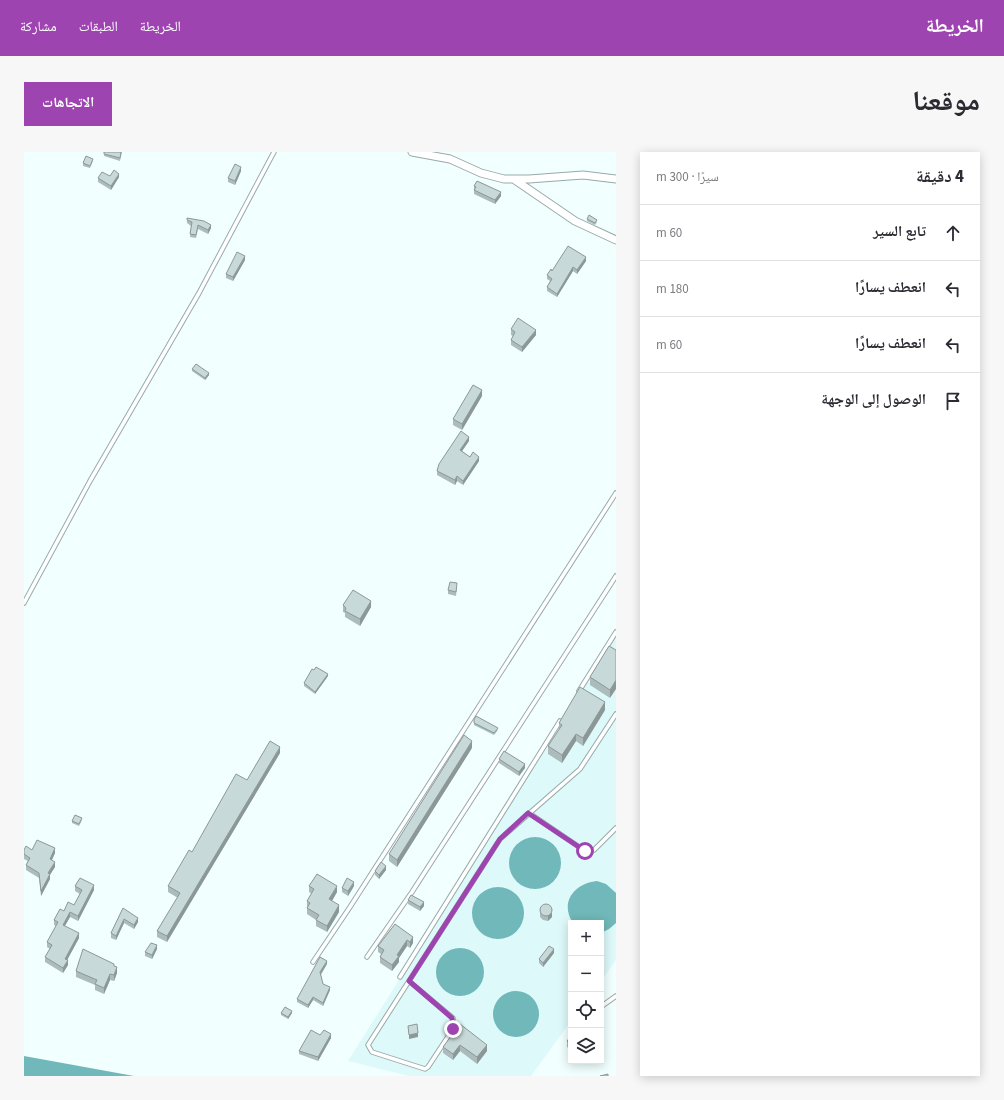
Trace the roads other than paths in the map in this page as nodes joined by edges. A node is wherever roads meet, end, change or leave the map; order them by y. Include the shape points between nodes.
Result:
1 (274, 152) edge
2 (412, 152) edge
3 (435, 154) edge
4 (616, 179) edge
5 (515, 180) junction
6 (616, 240) edge
7 (616, 493) edge
8 (616, 576) edge
9 (24, 603) edge
10 (616, 632) edge
11 (575, 698) edge
12 (616, 714) edge
13 (563, 717) edge
14 (528, 813) junction
15 (616, 828) edge
16 (367, 958) dead end
17 (313, 962) dead end
18 (400, 977) dead end
19 (409, 981) junction
20 (616, 996) edge
21 (604, 1005) edge

1 - 9 lane via 199,293 90,481
2 - 3 street
3 - 5 street via 493,177
4 - 5 street via 582,175
5 - 6 street via 575,220
7 - 17 lane
8 - 16 lane
10 - 11 lane
12 - 14 lane via 585,763
13 - 18 lane
14 - 15 lane via 590,852
14 - 19 lane via 500,839
19 - 19 lane via 368,1045 372,1052 425,1069 454,1024 452,1018
20 - 21 lane

